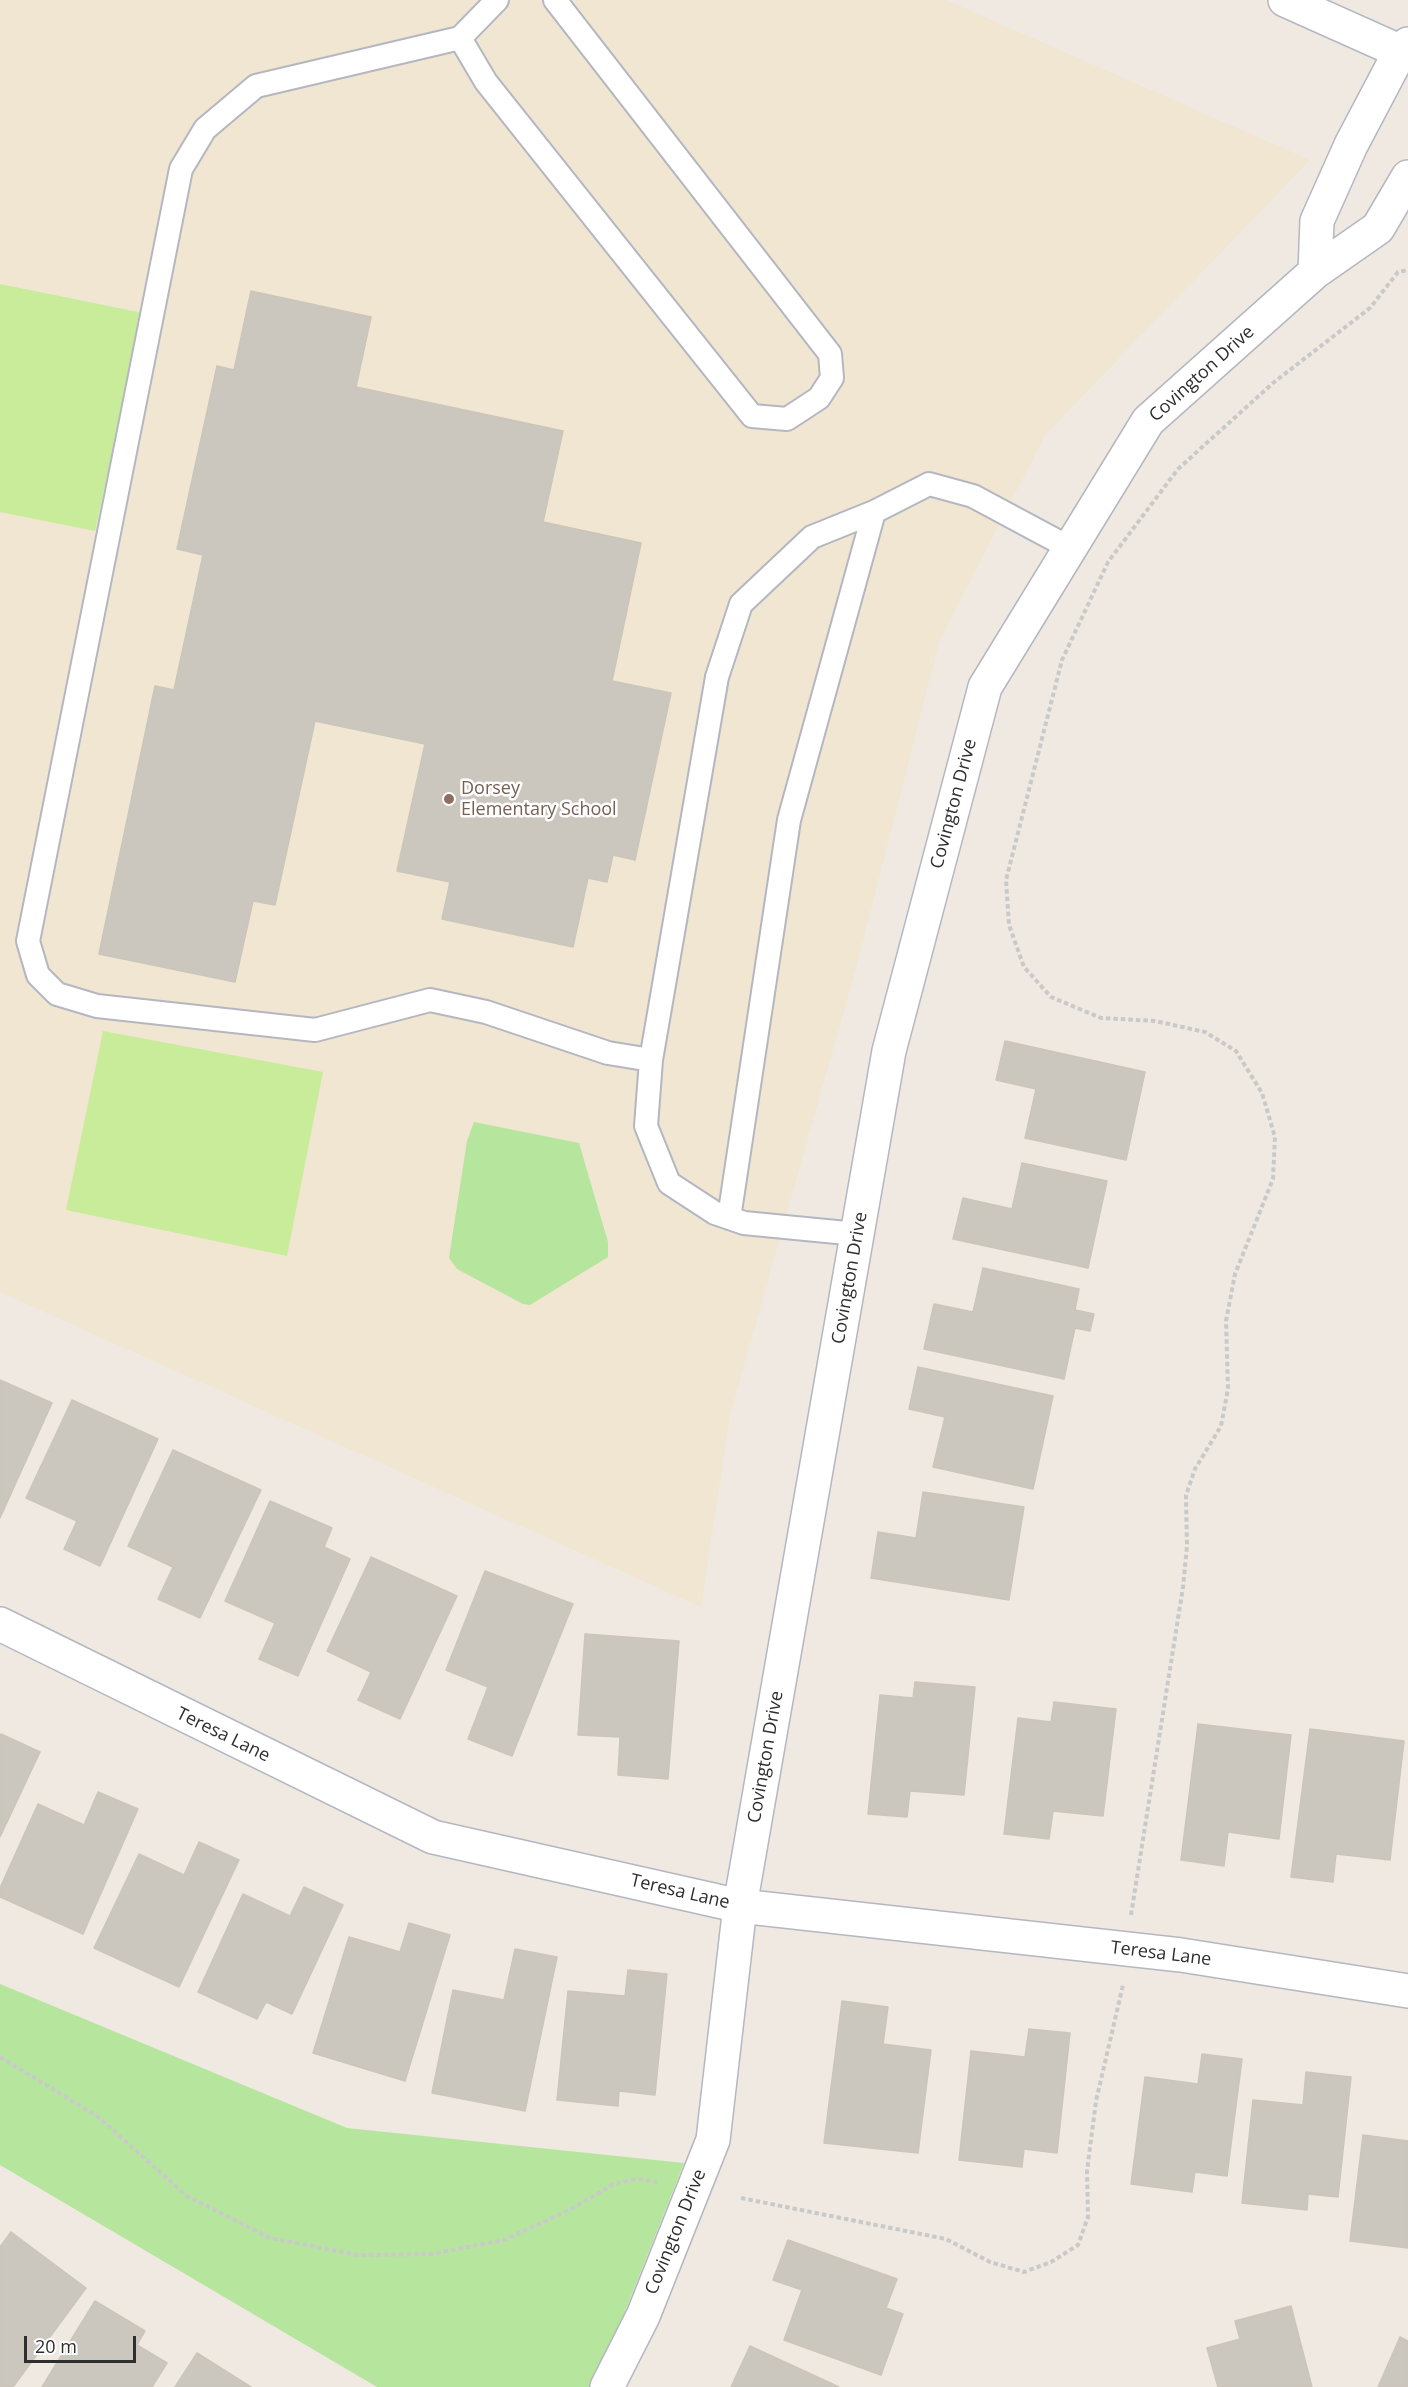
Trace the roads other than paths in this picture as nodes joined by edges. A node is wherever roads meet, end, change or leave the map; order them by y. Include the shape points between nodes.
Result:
1 (497, 0) edge
2 (555, 0) edge
3 (1285, 0) edge
4 (460, 39) junction
5 (1405, 50) edge
6 (1408, 177) edge
7 (1315, 272) junction
8 (874, 512) junction
9 (1070, 548) junction
10 (651, 1060) junction
11 (729, 1218) junction
12 (857, 1234) junction
13 (0, 1624) edge
14 (740, 1906) junction
15 (1408, 1991) edge
16 (607, 2387) edge

1 - 4 lane
2 - 4 lane via 830,354 832,378 819,398 787,419 752,416 486,82
3 - 5 street
4 - 10 lane via 256,86 205,129 181,169 28,941 38,975 57,994 97,1005 315,1030 430,1000 486,1012 608,1053
5 - 7 street via 1351,145 1317,221
6 - 7 street, Covington Drive via 1378,228
7 - 9 street, Covington Drive via 1148,421
8 - 9 lane via 929,484 973,496
8 - 10 lane via 812,537 741,604 717,677
8 - 11 lane via 789,820
9 - 12 street, Covington Drive via 985,687 889,1051
10 - 11 lane via 646,1126 669,1183
11 - 12 lane via 744,1223
12 - 14 street, Covington Drive
13 - 14 street, Teresa Lane via 433,1837
14 - 15 street, Teresa Lane via 1181,1954
14 - 16 street, Covington Drive via 713,2140 643,2316

